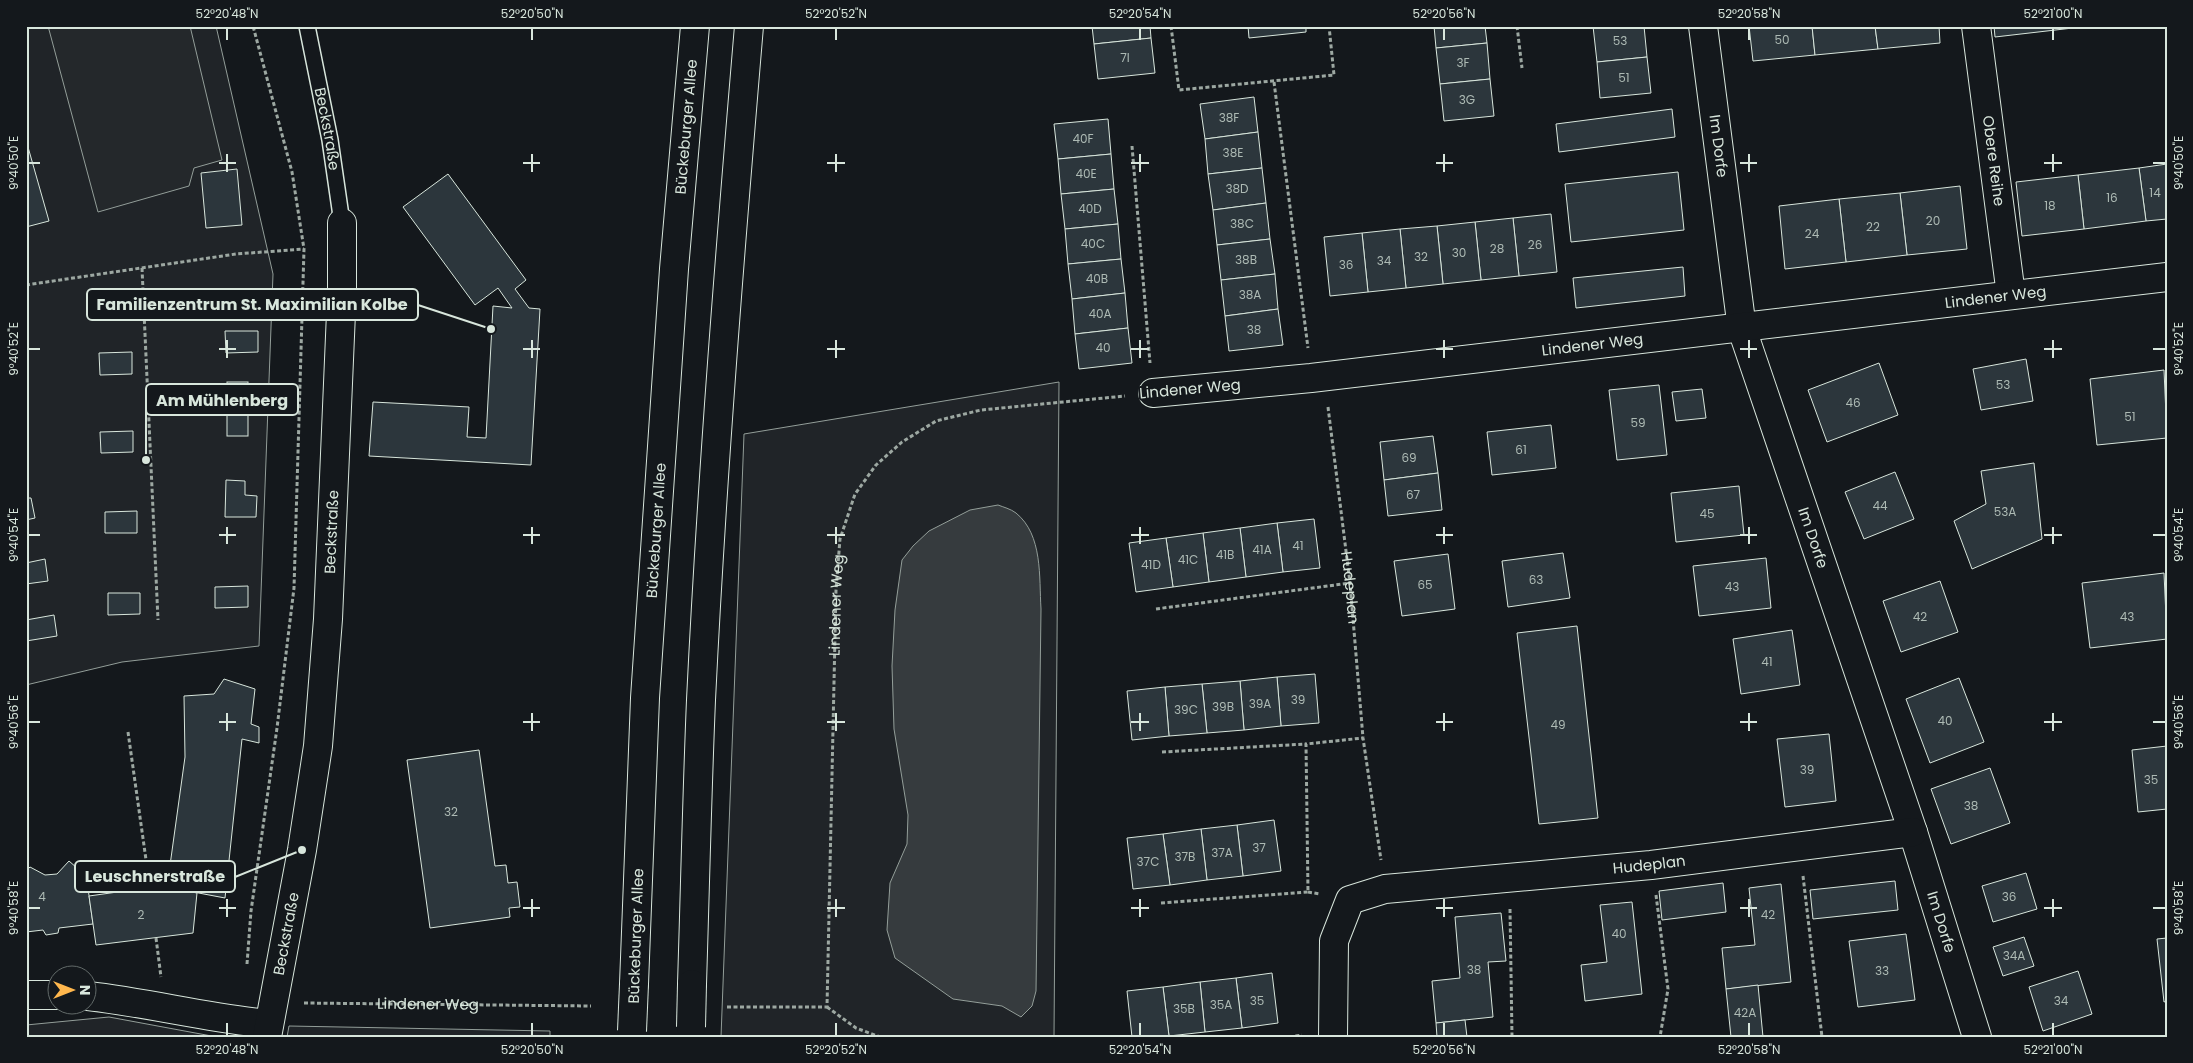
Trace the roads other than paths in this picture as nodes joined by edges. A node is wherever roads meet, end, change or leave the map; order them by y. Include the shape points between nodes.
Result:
1 (307, 26) edge
2 (695, 26) edge
3 (750, 26) edge
4 (1703, 26) edge
5 (1976, 26) edge
6 (342, 223) joint
7 (2167, 277) edge
8 (2011, 295) junction
9 (1742, 329) junction
10 (1153, 393) road end
11 (1913, 832) junction
12 (26, 995) edge
13 (48, 995) edge
14 (98, 997) edge
15 (268, 1030) edge
16 (691, 1032) edge
17 (632, 1034) edge
18 (1333, 1037) edge
19 (1977, 1037) edge

1 - 6 lane, Beckstraße via 330,140
2 - 17 main road, Bückeburger Allee, bridge via 674,269 645,698
3 - 16 main road, bridge via 729,262 701,701
4 - 9 main road, Im Dorfe
5 - 8 main road, Obere Reihe
6 - 15 main road, Beckstraße via 328,609 318,746
7 - 8 main road, Lindener Weg
8 - 9 main road, Lindener Weg
9 - 10 main road, Lindener Weg via 1317,378
9 - 11 main road, Im Dorfe
11 - 18 main road, Hudeplan via 1652,865 1385,889 1350,900 1334,941
11 - 19 main road, Im Dorfe
12 - 13 main road
14 - 15 main road via 164,1007

